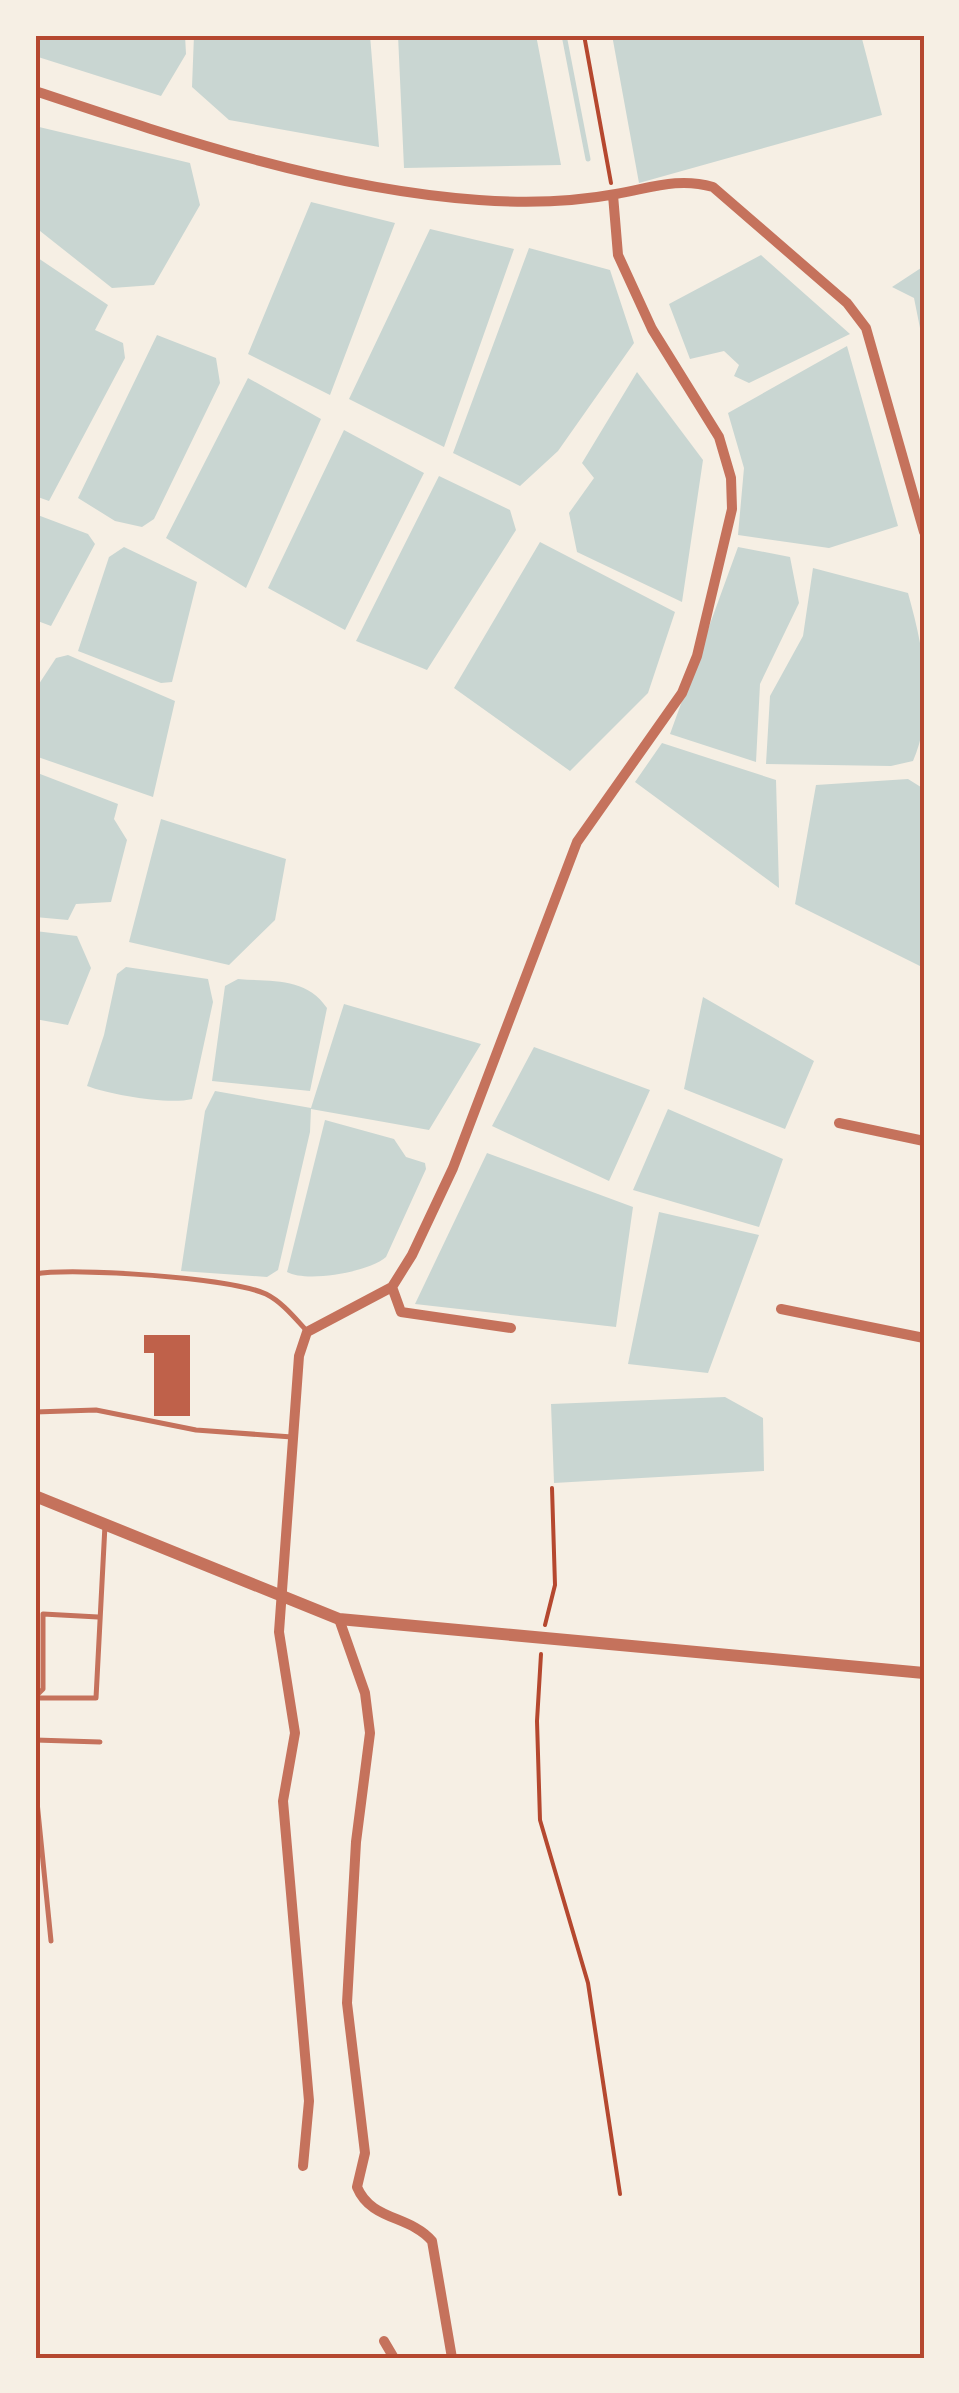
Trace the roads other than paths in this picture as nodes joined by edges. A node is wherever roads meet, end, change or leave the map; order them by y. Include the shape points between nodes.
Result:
1 (35, 91) edge
2 (613, 195) junction
3 (924, 532) edge
4 (840, 1123) dead end
5 (924, 1142) edge
6 (35, 1274) edge
7 (392, 1286) junction
8 (780, 1308) dead end
9 (510, 1328) dead end
10 (307, 1332) junction
11 (924, 1338) edge
12 (35, 1412) edge
13 (292, 1437) junction
14 (35, 1496) edge
15 (105, 1522) junction
16 (280, 1596) junction
17 (98, 1617) junction
18 (339, 1619) junction
19 (924, 1673) edge
20 (35, 1698) edge
21 (35, 1740) edge
22 (100, 1742) dead end
23 (35, 1782) edge
24 (51, 1940) dead end
25 (304, 2166) dead end
26 (384, 2341) dead end
27 (394, 2358) edge
28 (452, 2358) edge

1 - 2 street via 380,191 483,201
2 - 3 street via 664,182 713,187 848,303 866,328 886,386
2 - 7 street via 618,254 660,344 719,437 732,509 682,693 577,842 453,1168
4 - 5 street
6 - 10 lane via 149,1276 252,1290 285,1308
7 - 9 street via 401,1312
7 - 10 street
8 - 11 street
10 - 13 street
12 - 13 lane via 96,1410 196,1430
13 - 16 street
14 - 15 street
15 - 16 street
15 - 17 lane
16 - 18 street
16 - 25 street via 295,1733 282,1801 309,2102
17 - 20 lane via 96,1698
17 - 20 lane via 43,1614 43,1689
18 - 19 street
18 - 28 street via 365,1693 370,1732 347,2003 364,2153 358,2187 373,2209 423,2230 432,2241
21 - 22 lane
23 - 24 lane
26 - 27 street

